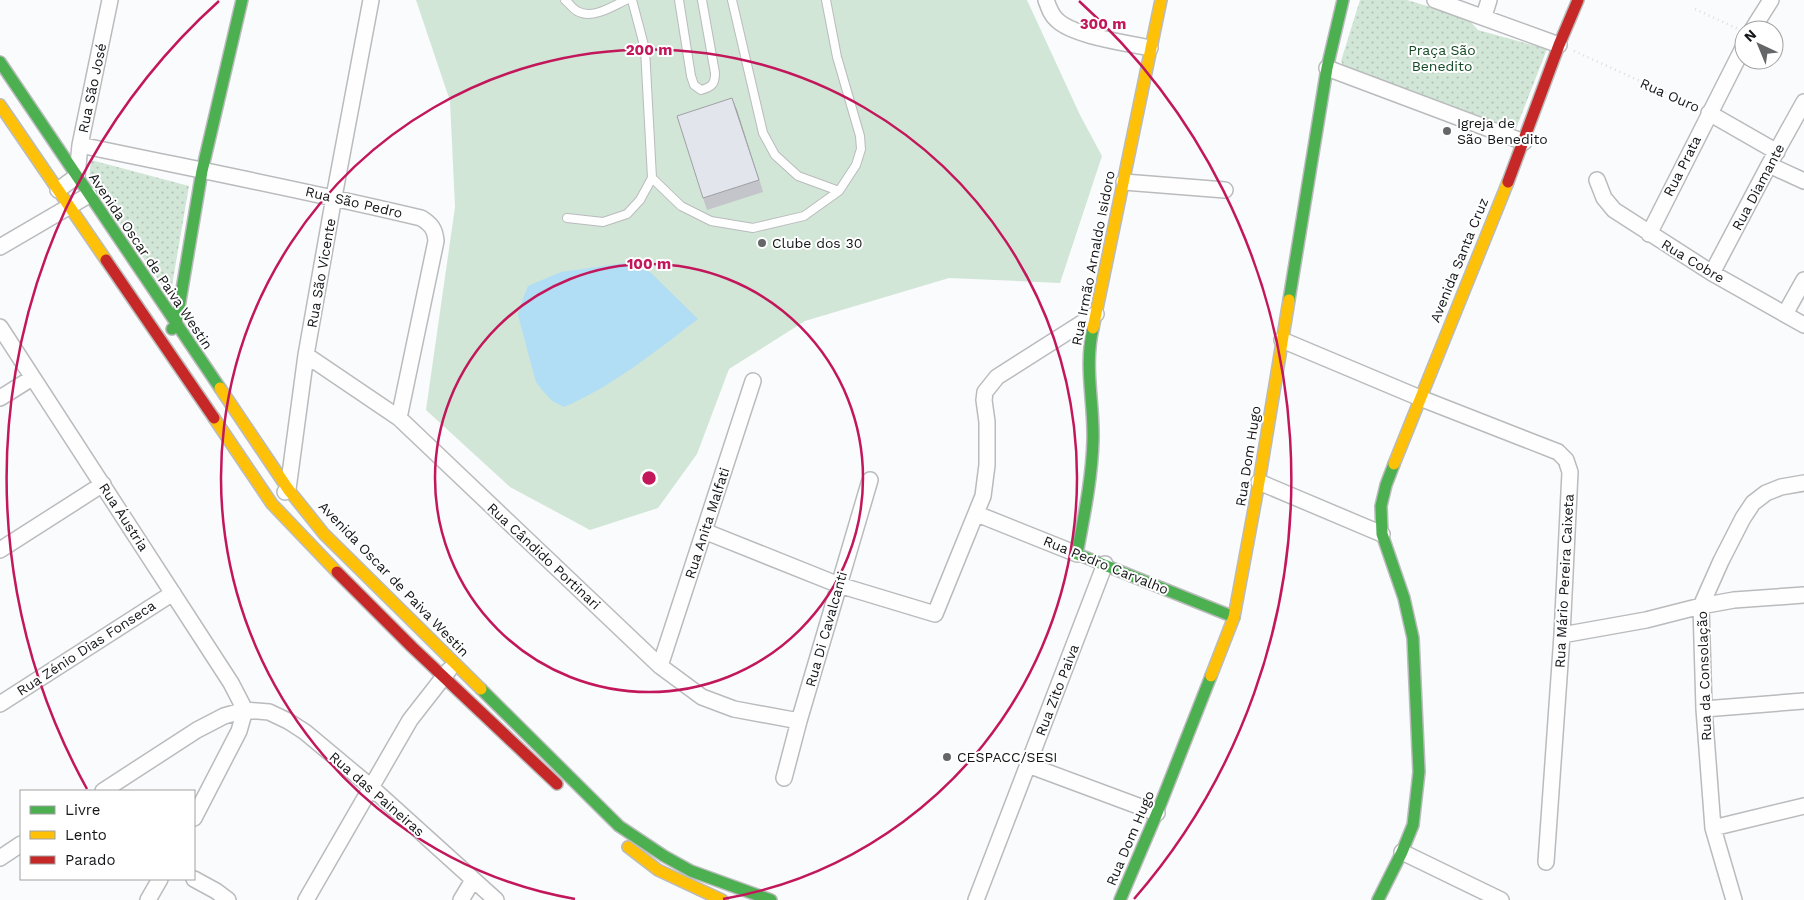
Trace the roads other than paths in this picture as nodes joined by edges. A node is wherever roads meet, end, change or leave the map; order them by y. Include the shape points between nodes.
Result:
1 (110, 0) edge
2 (242, 0) edge
3 (371, 0) edge
4 (566, 0) edge
5 (626, 0) edge
6 (632, 0) edge
7 (679, 0) edge
8 (702, 0) edge
9 (732, 0) edge
10 (826, 0) edge
11 (1046, 0) edge
12 (1161, 0) edge
13 (1343, 0) edge
14 (1435, 0) edge
15 (1489, 0) edge
16 (1578, 0) edge
17 (1770, 0) edge
18 (1484, 16) junction
19 (1758, 20) edge
20 (1559, 45) junction
21 (1150, 48) junction
22 (0, 62) edge
23 (1734, 65) edge
24 (1327, 68) junction
25 (1804, 102) edge
26 (0, 105) edge
27 (1709, 112) junction
28 (1524, 142) junction
29 (80, 145) junction
30 (1773, 158) junction
31 (202, 171) junction
32 (77, 176) junction
33 (652, 178) junction
34 (1597, 180) dead end
35 (1804, 181) edge
36 (1124, 182) junction
37 (58, 190) junction
38 (1226, 190) dead end
39 (839, 191) junction
40 (89, 195) junction
41 (334, 197) junction
42 (69, 207) junction
43 (567, 218) dead end
44 (1649, 234) junction
45 (0, 247) edge
46 (1712, 273) junction
47 (1804, 280) edge
48 (1096, 314) junction
49 (1785, 314) junction
50 (1804, 324) edge
51 (176, 325) junction
52 (0, 328) edge
53 (161, 339) junction
54 (1282, 340) junction
55 (306, 355) junction
56 (32, 378) junction
57 (753, 381) dead end
58 (0, 398) edge
59 (1420, 398) junction
60 (399, 418) junction
61 (870, 480) dead end
62 (1259, 482) junction
63 (1804, 483) edge
64 (103, 484) junction
65 (288, 489) junction
66 (272, 504) junction
67 (977, 514) junction
68 (704, 531) junction
69 (1382, 534) junction
70 (0, 550) edge
71 (1077, 554) junction
72 (1105, 564) junction
73 (839, 585) junction
74 (173, 593) junction
75 (1804, 595) edge
76 (1701, 606) junction
77 (1234, 617) junction
78 (1562, 635) junction
79 (455, 663) junction
80 (660, 666) junction
81 (442, 676) junction
82 (1804, 701) edge
83 (0, 704) edge
84 (1704, 709) junction
85 (245, 710) junction
86 (799, 721) junction
87 (1028, 766) junction
88 (784, 778) dead end
89 (371, 787) junction
90 (562, 789) dead end
91 (105, 790) edge
92 (1804, 806) edge
93 (1157, 813) junction
94 (195, 816) edge
95 (619, 826) junction
96 (1713, 828) junction
97 (20, 845) edge
98 (1402, 852) junction
99 (0, 858) edge
100 (1546, 862) dead end
101 (159, 880) edge
102 (195, 880) edge
103 (473, 880) junction
104 (148, 900) edge
105 (228, 900) edge
106 (306, 900) edge
107 (461, 900) edge
108 (496, 900) edge
109 (722, 900) edge
110 (771, 900) edge
111 (976, 900) edge
112 (1120, 900) edge
113 (1378, 900) edge
114 (1501, 900) edge
115 (1734, 900) edge

1 - 29 street, Rua São José
2 - 31 street
3 - 41 street, Rua São Vicente
4 - 5 lane via 577,11 586,14 600,12
6 - 33 lane via 645,49
7 - 8 lane via 694,86 701,90 710,88 715,82
9 - 39 lane via 763,132 775,154 798,176
10 - 39 lane via 861,149 856,165
11 - 21 street via 1058,21 1069,28
12 - 21 street, Rua Irmão Arnaldo Isidoro
13 - 24 street, Rua Dom Hugo
14 - 18 street
15 - 18 street
16 - 20 street, Avenida Santa Cruz
17 - 19 street
18 - 20 street
20 - 28 street, Avenida Santa Cruz
21 - 36 street, Rua Irmão Arnaldo Isidoro
22 - 32 street, Avenida Oscar de Paiva Westin
23 - 27 street, Rua Prata
24 - 28 street
24 - 54 street, Rua Dom Hugo
25 - 30 street, Rua Diamante
26 - 37 street
27 - 30 street, Rua Ouro
27 - 44 street, Rua Prata
28 - 59 street, Avenida Santa Cruz
29 - 31 street, Rua São Pedro
29 - 32 street, Rua São José
30 - 35 street, Rua Ouro
30 - 46 street, Rua Diamante
31 - 41 street, Rua São Pedro
31 - 51 street
32 - 37 street
32 - 40 street, Avenida Oscar de Paiva Westin
33 - 39 lane via 681,206 711,221 753,228 804,216
33 - 43 lane via 640,200 627,214 603,222
34 - 44 street, Rua Cobre via 1604,198 1614,210
36 - 38 street
36 - 48 street, Rua Irmão Arnaldo Isidoro
37 - 42 street
40 - 42 street
40 - 51 street, Avenida Oscar de Paiva Westin
41 - 55 street, Rua São Vicente
41 - 60 street, Rua São Pedro via 421,218 435,231 436,241
42 - 45 street
42 - 53 street
44 - 46 street, Rua Cobre
46 - 49 street, Rua Cobre
47 - 49 street
48 - 67 street via 997,378 985,392 987,465
48 - 71 street, Rua Irmão Arnaldo Isidoro via 1088,369 1093,438 1091,475
49 - 50 street, Rua Cobre
51 - 53 street
51 - 65 street, Avenida Oscar de Paiva Westin
52 - 56 street, Rua Áustria
53 - 66 street
54 - 59 street, Rua Mário Pereira Caixeta
54 - 62 street, Rua Dom Hugo
55 - 60 street, Rua Cândido Portinari
55 - 65 street, Rua São Vicente
56 - 58 street
56 - 64 street, Rua Áustria
57 - 68 street, Rua Anita Malfati
59 - 69 street, Avenida Santa Cruz via 1386,484 1380,506
59 - 78 street, Rua Mário Pereira Caixeta via 1558,452 1566,460 1570,472
60 - 80 street, Rua Cândido Portinari
61 - 73 street, Rua Di Cavalcanti
62 - 69 street
62 - 77 street, Rua Dom Hugo
63 - 76 street, Rua da Consolação via 1766,492 1753,503
64 - 70 street
64 - 74 street, Rua Áustria
65 - 66 street
65 - 79 street, Avenida Oscar de Paiva Westin via 324,534
66 - 81 street
67 - 71 street, Rua Pedro Carvalho
67 - 73 street via 935,614
68 - 73 street
68 - 80 street, Rua Anita Malfati
69 - 98 street, Avenida Santa Cruz via 1404,598 1413,638 1419,772 1413,825
71 - 72 street, Rua Pedro Carvalho
72 - 77 street, Rua Pedro Carvalho
72 - 87 street, Rua Zito Paiva
73 - 86 street, Rua Di Cavalcanti
74 - 83 street, Rua Zénio Dias Fonseca
74 - 85 street, Rua Áustria
75 - 76 street
76 - 78 street
76 - 84 street, Rua da Consolação
77 - 93 street, Rua Dom Hugo
78 - 100 street, Rua Mário Pereira Caixeta
79 - 81 street
79 - 95 street, Avenida Oscar de Paiva Westin
80 - 86 street, Rua Cândido Portinari via 702,697 734,709
81 - 89 street via 410,720
81 - 90 street
82 - 84 street
84 - 96 street, Rua da Consolação
85 - 89 street, Rua das Paineiras via 269,712 288,721
85 - 91 street via 224,716 197,730
85 - 94 street via 239,731
86 - 88 street, Rua Di Cavalcanti
87 - 93 street
87 - 111 street, Rua Zito Paiva
89 - 103 street, Rua das Paineiras
89 - 106 street
92 - 96 street
93 - 112 street, Rua Dom Hugo
95 - 109 street via 616,838 658,870
95 - 110 street, Avenida Oscar de Paiva Westin via 691,871
96 - 115 street, Rua da Consolação
97 - 99 street
98 - 113 street, Avenida Santa Cruz
98 - 114 street
101 - 104 street
102 - 105 street
103 - 107 street
103 - 108 street, Rua das Paineiras

